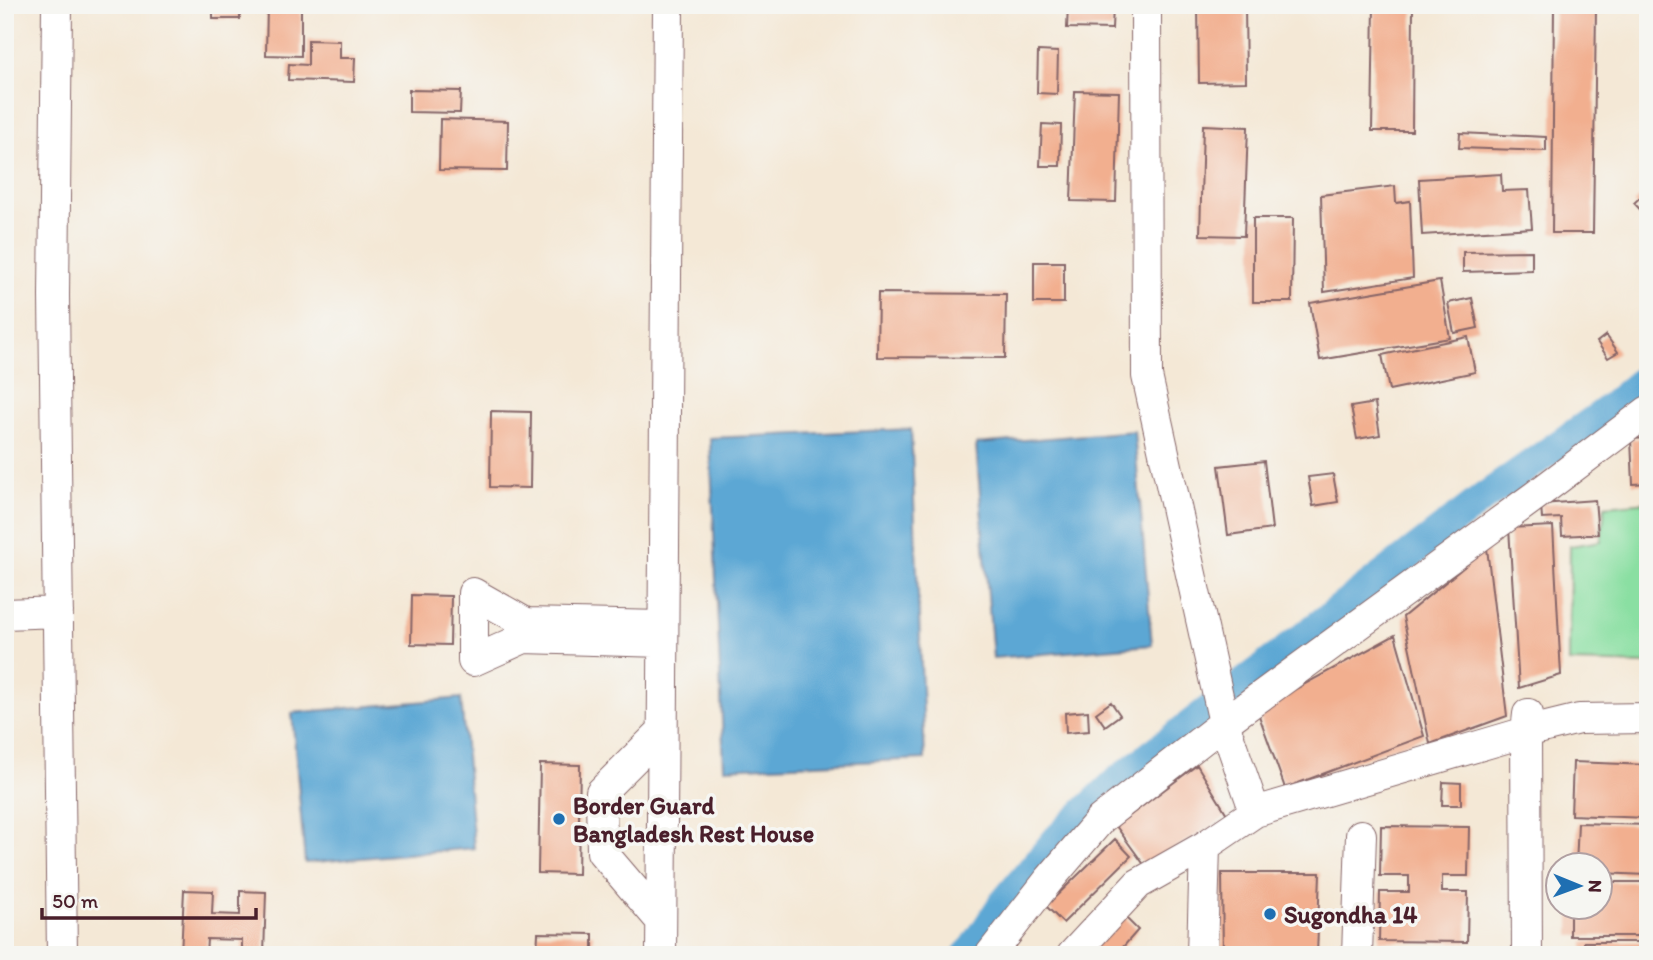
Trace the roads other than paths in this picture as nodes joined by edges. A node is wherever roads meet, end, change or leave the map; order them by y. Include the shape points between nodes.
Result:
1 (57, 5) edge
2 (668, 5) edge
3 (1146, 5) edge
4 (1648, 411) edge
5 (58, 612) junction
6 (5, 614) edge
7 (663, 634) junction
8 (1648, 699) edge
9 (1648, 718) edge
10 (1224, 721) junction
11 (662, 731) junction
12 (1526, 732) junction
13 (1255, 812) junction
14 (1361, 835) dead end
15 (1205, 846) junction
16 (661, 921) junction
17 (62, 955) edge
18 (661, 955) edge
19 (990, 955) edge
20 (1072, 955) edge
21 (1202, 955) edge
22 (1357, 955) edge
23 (1527, 955) edge

1 - 5 street
2 - 7 street
3 - 10 street via 1147,376
4 - 10 street
5 - 6 street
5 - 17 street
7 - 7 street via 526,624 473,593 473,661 524,638
7 - 11 street
8 - 12 street via 1567,703 1528,714
9 - 12 street via 1579,719
10 - 13 street
10 - 19 street via 1101,819
11 - 16 street
11 - 16 street via 601,792 603,852
12 - 13 street
12 - 23 street
13 - 15 street
14 - 22 street
15 - 20 street via 1138,884
15 - 21 street
16 - 18 street

